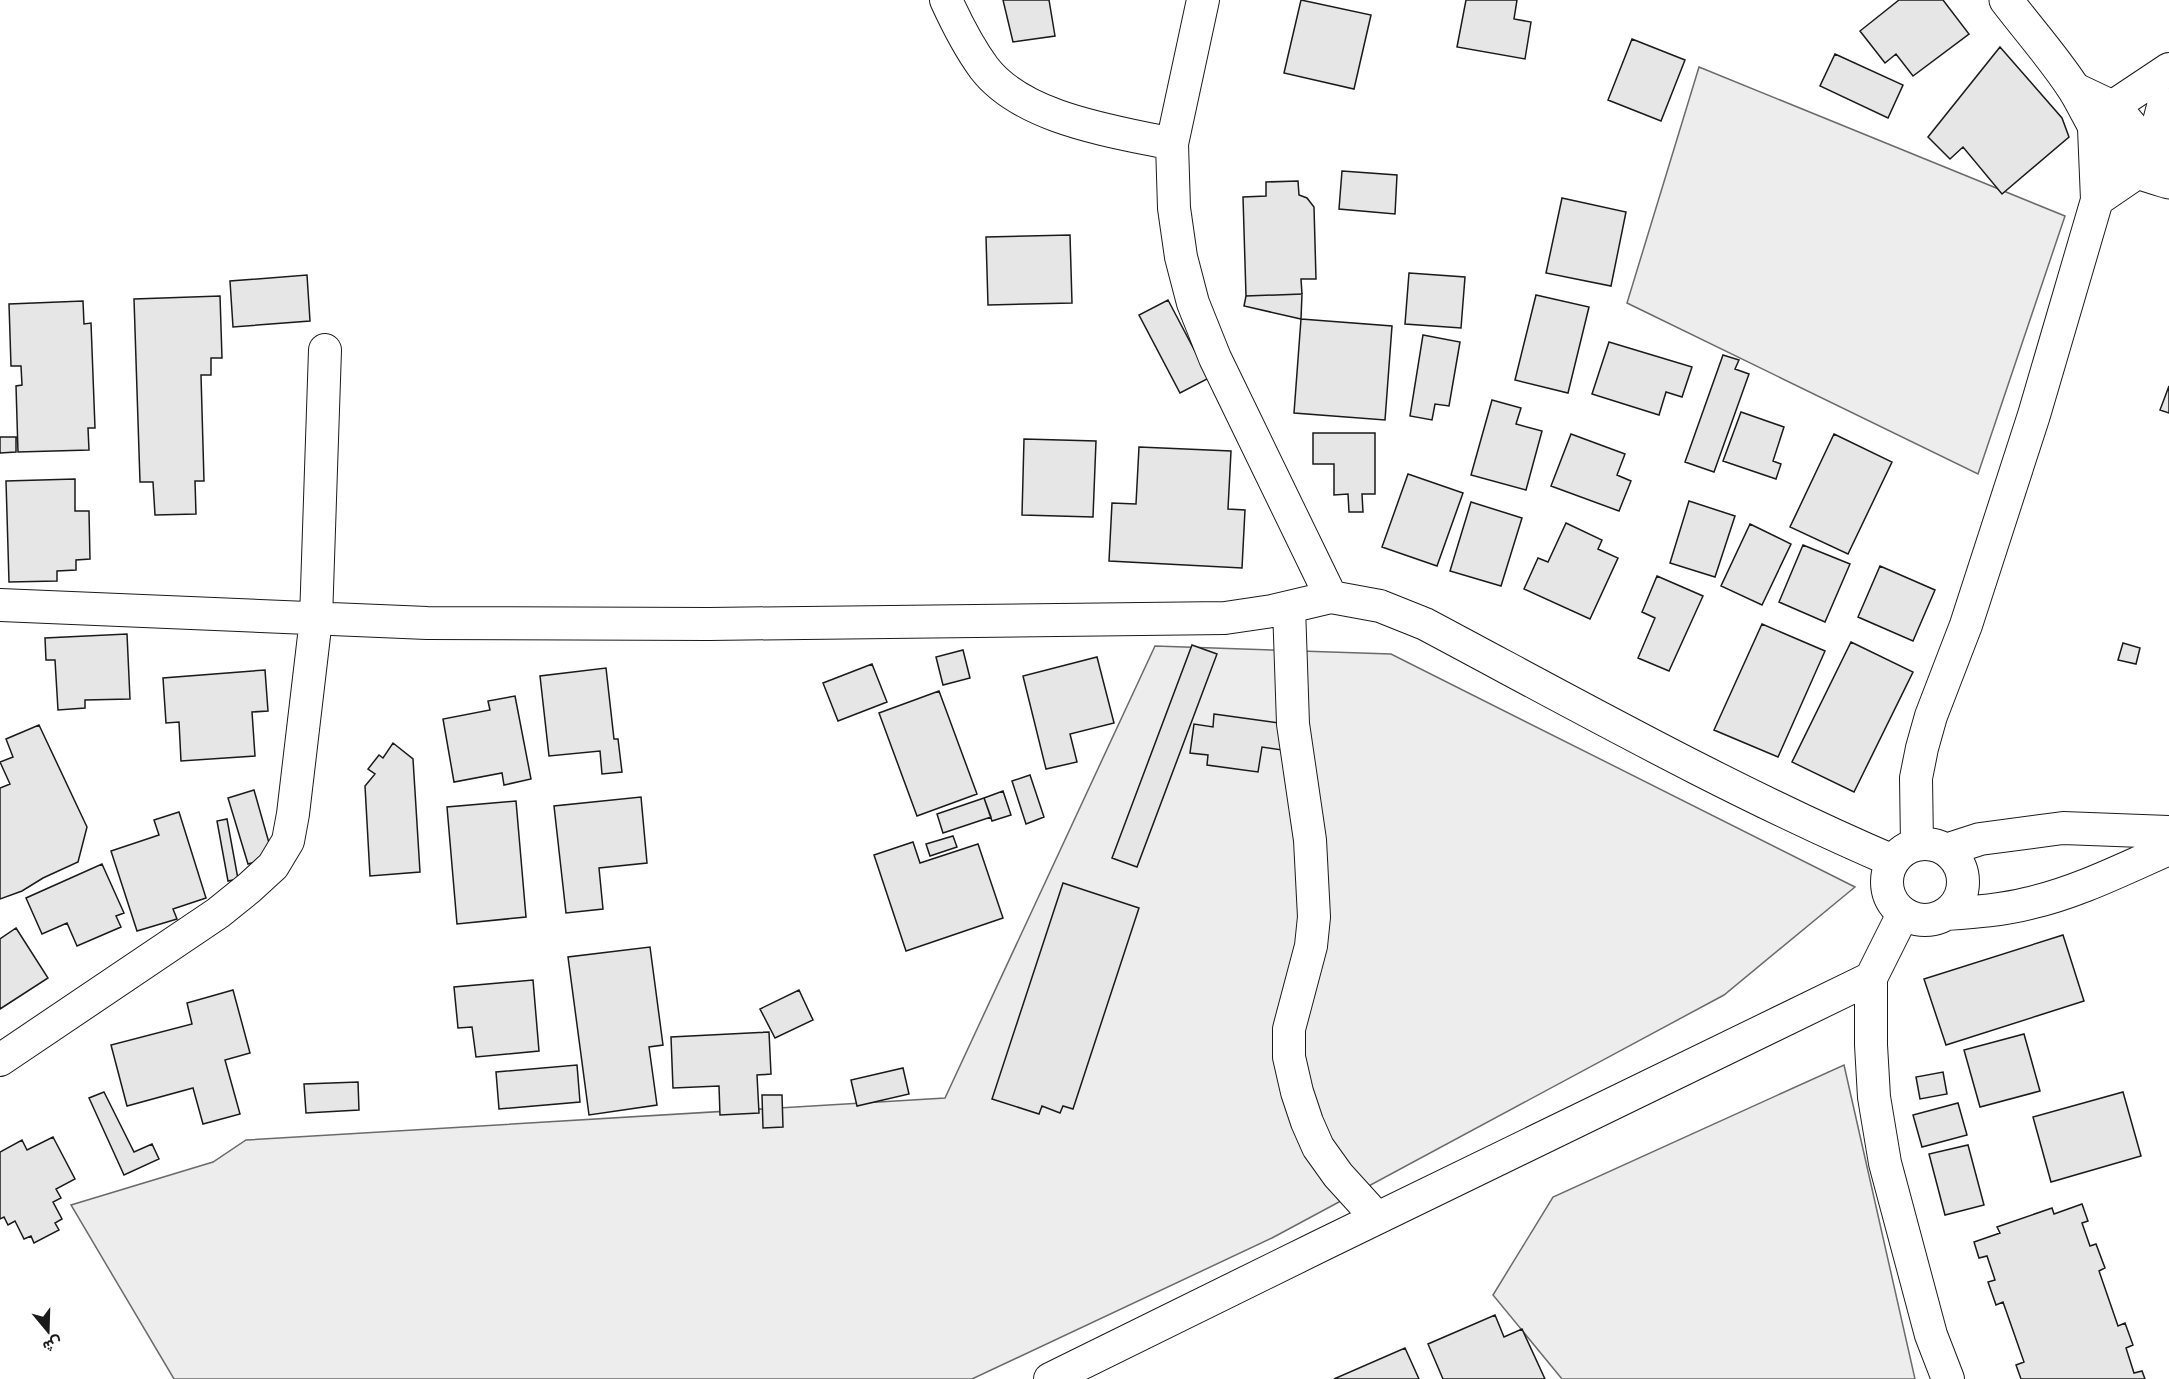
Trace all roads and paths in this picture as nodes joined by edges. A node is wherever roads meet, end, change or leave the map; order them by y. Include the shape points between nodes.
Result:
1 (946, 0) edge
2 (1203, 0) edge
3 (2006, 0) edge
4 (2169, 69) edge
5 (2169, 83) edge
6 (2103, 117) junction
7 (1172, 144) junction
8 (2153, 164) edge
9 (2169, 182) edge
10 (2097, 200) junction
11 (325, 350) dead end
12 (1331, 597) junction
13 (0, 605) edge
14 (1289, 607) junction
15 (316, 619) junction
16 (2169, 832) edge
17 (2169, 849) edge
18 (1919, 852) junction
19 (1903, 914) junction
20 (1946, 914) junction
21 (1871, 978) junction
22 (0, 1060) edge
23 (1377, 1218) junction
24 (1050, 1379) edge
25 (1948, 1379) edge

1 - 7 street via 984,69 1017,98 1071,121
2 - 7 street
3 - 6 street via 2074,89
4 - 6 street
5 - 8 street
6 - 8 street via 2122,116
6 - 10 street
7 - 12 street via 1174,208 1193,303 1215,358
8 - 9 street
8 - 10 street
10 - 18 street via 2034,415 1922,748 1916,778
11 - 15 street
12 - 14 street
12 - 18 street via 1380,606 1425,624 1687,765 1812,826
13 - 15 street
14 - 15 street via 1226,618 1146,619 709,624
14 - 23 street via 1293,724 1310,840 1314,917 1307,965 1289,1029 1289,1057 1297,1092 1318,1147
15 - 22 street via 293,814 288,841 273,866 218,913
16 - 18 street via 2063,828
17 - 20 street via 2069,892 2028,904
18 - 19 street via 1886,875 1886,890
18 - 20 street via 1957,860 1963,874 1963,889
19 - 20 street via 1917,920 1932,920
19 - 21 street
21 - 23 street
21 - 25 street via 1874,1097 1885,1163 1931,1335
23 - 24 street

